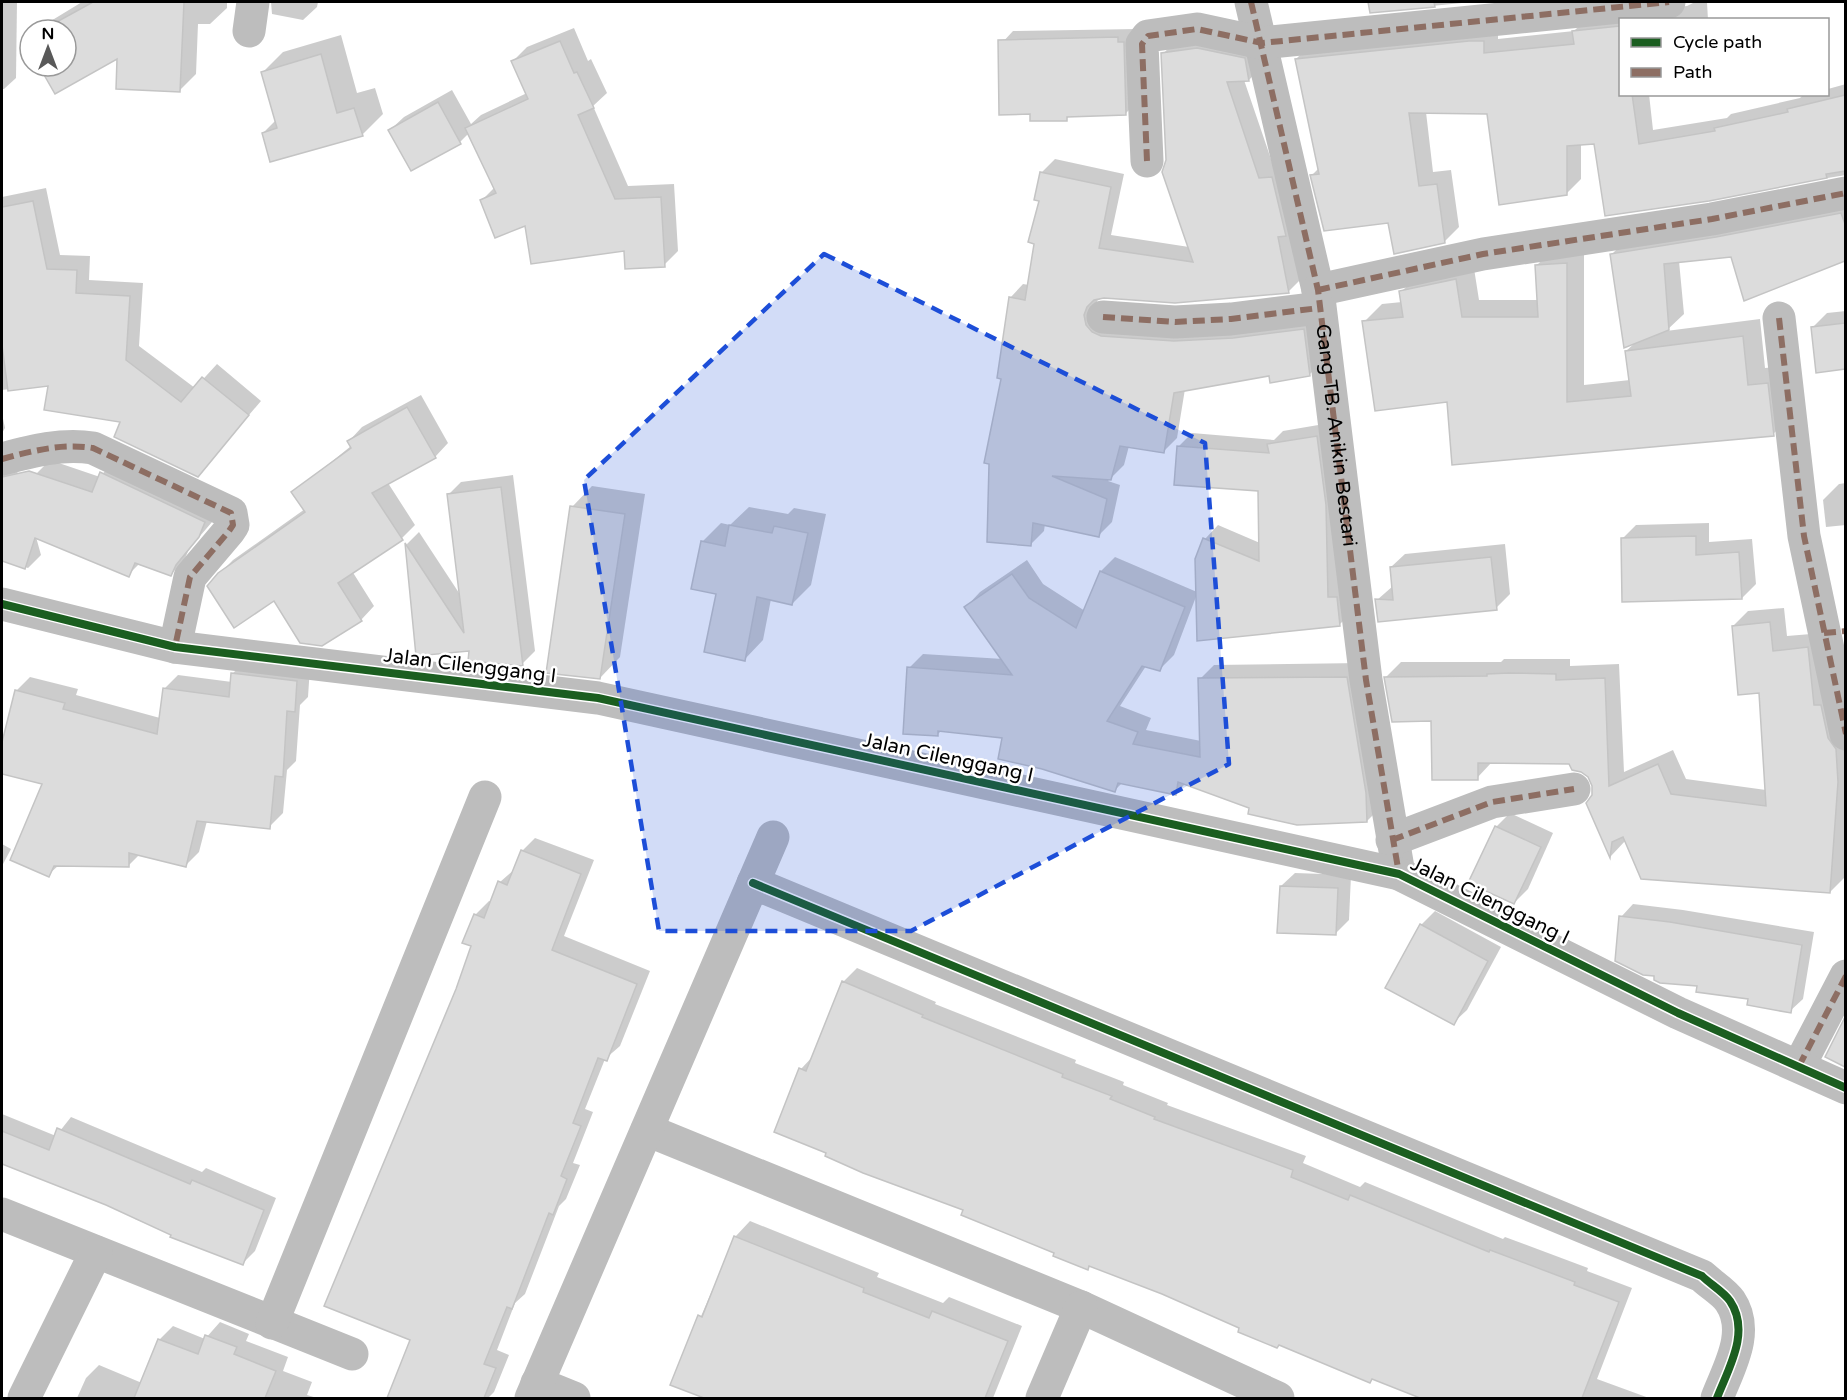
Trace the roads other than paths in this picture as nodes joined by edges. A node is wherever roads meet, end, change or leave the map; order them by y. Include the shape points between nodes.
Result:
1 (1251, 2) edge
2 (1669, 2) edge
3 (1262, 43) junction
4 (1147, 161) dead end
5 (1845, 193) edge
6 (1318, 299) junction
7 (1104, 317) dead end
8 (1779, 318) dead end
9 (2, 459) edge
10 (2, 604) edge
11 (1834, 632) edge
12 (175, 647) junction
13 (1845, 734) edge
14 (1574, 789) dead end
15 (484, 797) dead end
16 (773, 837) dead end
17 (1392, 840) junction
18 (1399, 874) junction
19 (753, 883) junction
20 (1845, 976) edge
21 (1799, 1066) junction
22 (1845, 1088) edge
23 (647, 1130) junction
24 (2, 1214) edge
25 (96, 1252) junction
26 (1080, 1307) junction
27 (272, 1323) junction
28 (352, 1354) dead end
29 (534, 1391) edge
30 (24, 1398) edge
31 (574, 1398) edge
32 (1042, 1398) edge
33 (1278, 1398) edge
34 (1717, 1398) edge

1 - 3 street, Gang TB. Anikin Bestari
2 - 3 street
3 - 4 street via 1197,29 1148,36 1142,44
3 - 6 street, Gang TB. Anikin Bestari
5 - 6 street via 1712,219 1483,254
6 - 7 street via 1231,319 1175,322
6 - 17 street, Gang TB. Anikin Bestari via 1366,680
8 - 11 street via 1804,536
9 - 12 street via 66,446 93,448 231,513 233,525 190,577
10 - 12 street, Jalan Cilenggang I
11 - 13 street
12 - 18 street, Jalan Cilenggang I via 598,698
14 - 17 street via 1492,802
15 - 27 street
16 - 19 street
17 - 18 street, Gang TB. Anikin Bestari
18 - 21 street, Jalan Cilenggang I via 1678,1013
19 - 23 street
19 - 34 street via 1702,1276 1730,1301 1738,1323 1737,1346
20 - 21 street
21 - 22 street, Jalan Cilenggang I
23 - 26 street
23 - 29 street
24 - 25 street
25 - 27 street
25 - 30 street
26 - 32 street
26 - 33 street
27 - 28 street
29 - 31 street

